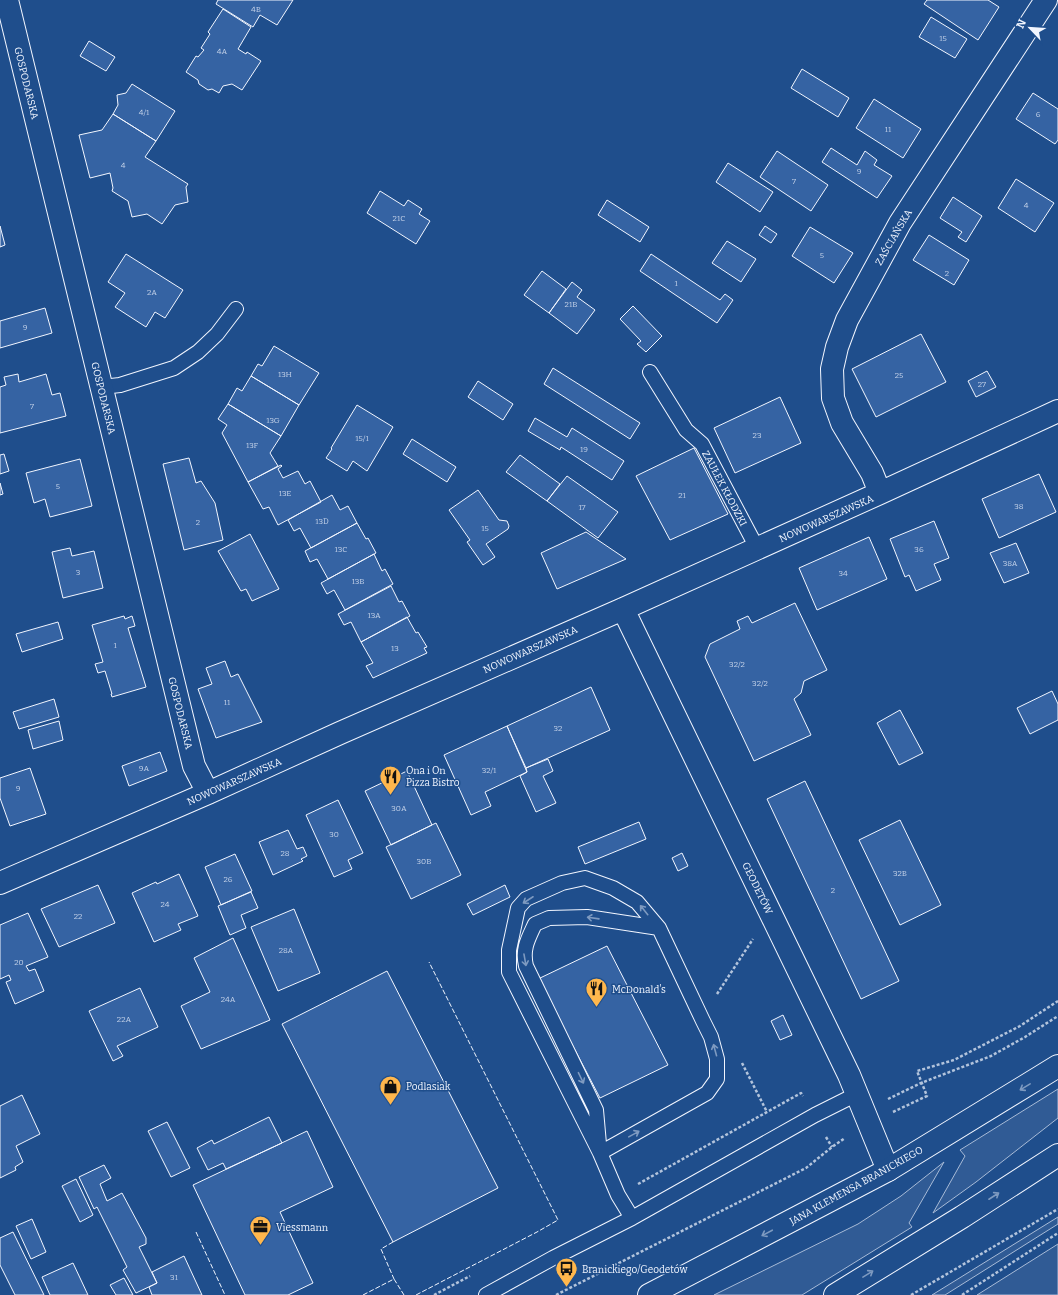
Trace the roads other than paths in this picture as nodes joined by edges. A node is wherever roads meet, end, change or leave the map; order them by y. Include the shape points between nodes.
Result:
1 (7, 0) edge
2 (1046, 0) edge
3 (236, 309) dead end
4 (650, 372) dead end
5 (102, 387) junction
6 (1058, 412) edge
7 (880, 493) junction
8 (757, 548) junction
9 (624, 609) junction
10 (208, 793) junction
11 (0, 883) edge
12 (659, 928) junction
13 (1058, 1066) edge
14 (860, 1102) junction
15 (600, 1153) junction
16 (1058, 1155) edge
17 (888, 1170) junction
18 (632, 1218) junction
19 (486, 1295) edge
20 (649, 1295) edge
21 (835, 1295) edge

1 - 5 street, GOSPODARSKA
2 - 7 street, ZAŚCIAŃSKA via 900,223 847,320 837,346 832,369 833,398 842,423 872,473
3 - 5 lane via 217,334 198,352 174,368 120,385
4 - 8 lane, ZAUŁEK KŁODZKI via 686,430 702,444
5 - 10 street, GOSPODARSKA via 194,766
6 - 7 street, NOWOWARSZAWSKA
7 - 8 street, NOWOWARSZAWSKA
8 - 9 street, NOWOWARSZAWSKA
9 - 10 street, NOWOWARSZAWSKA
9 - 14 street, GEODETÓW
10 - 11 street, NOWOWARSZAWSKA
15 -> 12 lane via 707,1093 717,1079 717,1059 711,1037
12 -> 15 lane via 587,917 549,918 535,924 525,946 526,966 596,1110
12 -> 15 lane via 637,902 613,888 585,878 562,883 526,900 518,908 509,950 509,972
13 -> 17 street, JANA KLEMENSA BRANICKIEGO
14 - 17 street, GEODETÓW
14 - 18 lane via 815,1115
15 - 18 lane via 618,1195
21 -> 16 street
17 -> 20 street, JANA KLEMENSA BRANICKIEGO
18 - 19 lane

